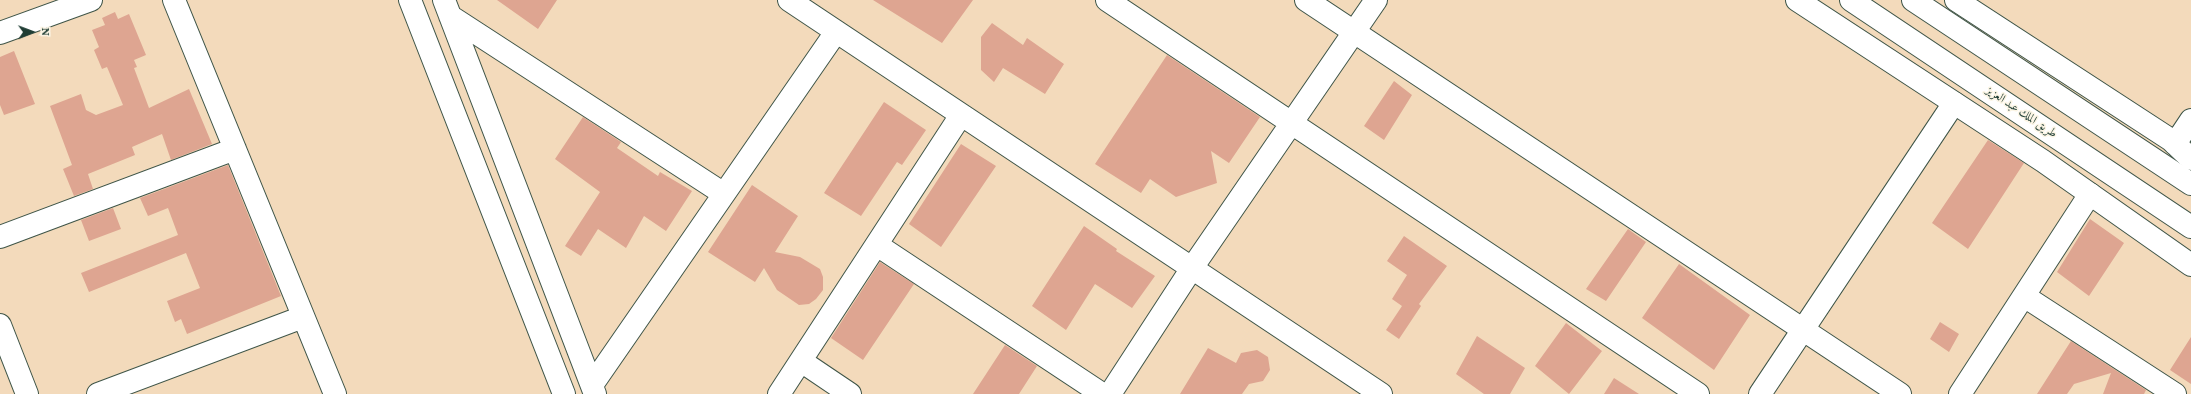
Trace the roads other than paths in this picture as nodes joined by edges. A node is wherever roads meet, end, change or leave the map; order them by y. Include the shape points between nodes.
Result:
1 (91, 0) edge
2 (174, 0) edge
3 (410, 0) edge
4 (789, 0) edge
5 (1107, 0) edge
6 (1306, 0) edge
7 (1376, 0) edge
8 (1797, 0) edge
9 (1851, 0) edge
10 (1913, 0) edge
11 (1956, 0) edge
12 (447, 8) edge
13 (836, 32) junction
14 (1354, 32) junction
15 (0, 33) edge
16 (1954, 103) junction
17 (961, 115) junction
18 (2191, 120) edge
19 (1292, 122) junction
20 (2175, 144) junction
21 (235, 149) junction
22 (2191, 159) edge
23 (2191, 184) edge
24 (724, 194) junction
25 (2090, 194) junction
26 (2191, 228) edge
27 (0, 237) edge
28 (877, 245) junction
29 (2191, 265) edge
30 (1192, 268) junction
31 (2024, 296) junction
32 (303, 317) junction
33 (0, 325) edge
34 (1803, 330) junction
35 (801, 361) junction
36 (593, 390) edge
37 (563, 393) edge
38 (27, 394) edge
39 (98, 394) edge
40 (335, 394) edge
41 (779, 394) edge
42 (850, 394) edge
43 (1102, 394) edge
44 (1110, 394) edge
45 (1381, 394) edge
46 (1698, 394) edge
47 (1760, 394) edge
48 (1900, 394) edge
49 (1960, 394) edge
50 (2175, 394) edge

1 - 15 street
2 - 21 street
3 - 37 street
4 - 13 street
5 - 19 street
6 - 14 street
7 - 14 street
8 - 16 street
9 - 26 street, طريق الملك عبد العزيز
10 - 23 street
11 - 20 street
12 - 24 street
12 - 36 street
13 - 17 street
13 - 24 street
14 - 19 street
14 - 34 street
16 - 25 street
16 - 34 street
17 - 28 street
17 - 30 street
18 - 20 street
19 - 30 street
19 - 46 street
20 - 22 street
21 - 27 street
21 - 32 street
24 - 36 street
25 - 29 street
25 - 31 street
28 - 35 street
28 - 43 street
30 - 44 street
30 - 45 street
31 - 49 street
31 - 50 street
32 - 39 street
32 - 40 street
33 - 38 street
34 - 47 street
34 - 48 street
35 - 41 street
35 - 42 street

